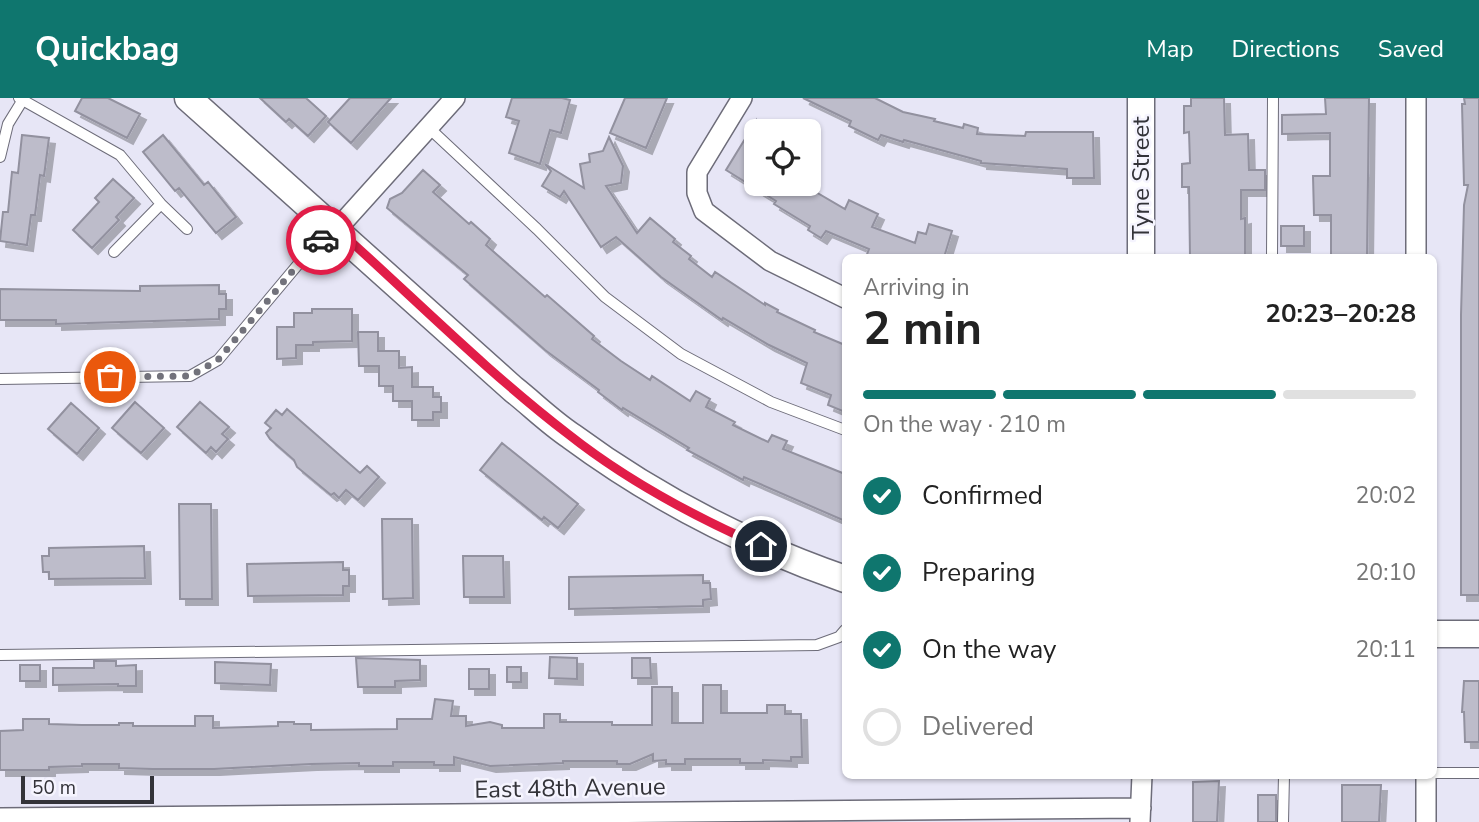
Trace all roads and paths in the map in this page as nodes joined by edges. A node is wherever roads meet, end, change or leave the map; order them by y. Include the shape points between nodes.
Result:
1 (188, 98) edge
2 (455, 98) edge
3 (742, 98) edge
4 (1141, 98) edge
5 (1273, 98) edge
6 (1416, 98) edge
7 (22, 99) edge
8 (429, 128) junction
9 (0, 157) edge
10 (161, 204) junction
11 (187, 229) dead end
12 (337, 229) junction
13 (114, 252) dead end
14 (1141, 254) edge
15 (1272, 254) edge
16 (1416, 254) edge
17 (842, 297) edge
18 (0, 379) edge
19 (842, 429) edge
20 (842, 578) edge
21 (842, 634) edge
22 (1437, 634) edge
23 (1479, 634) edge
24 (0, 655) edge
25 (1437, 773) edge
26 (1479, 773) edge
27 (1142, 779) edge
28 (1284, 779) edge
29 (1426, 779) edge
30 (1140, 815) edge
31 (0, 818) edge
32 (176, 819) edge
33 (293, 819) edge
34 (53, 820) edge
35 (1283, 822) edge
36 (1426, 822) edge

1 - 12 street
2 - 8 street
3 - 17 street via 697,172 697,193 704,211 770,261
4 - 14 street, Tyne Street
5 - 15 lane
6 - 16 street
7 - 9 lane via 8,124
7 - 10 lane via 120,155
8 - 12 street
8 - 19 lane via 605,297 681,355 771,402
10 - 11 lane
10 - 13 lane
12 - 18 lane via 316,243 218,360 190,376
12 - 20 street via 569,435 721,529
21 - 24 lane via 817,645
22 - 23 street
25 - 26 lane
27 - 30 street
28 - 35 lane
29 - 36 street
30 - 33 street, East 48th Avenue
31 - 34 street, East 48th Avenue
32 - 33 street, East 48th Avenue
32 - 34 street, East 48th Avenue

